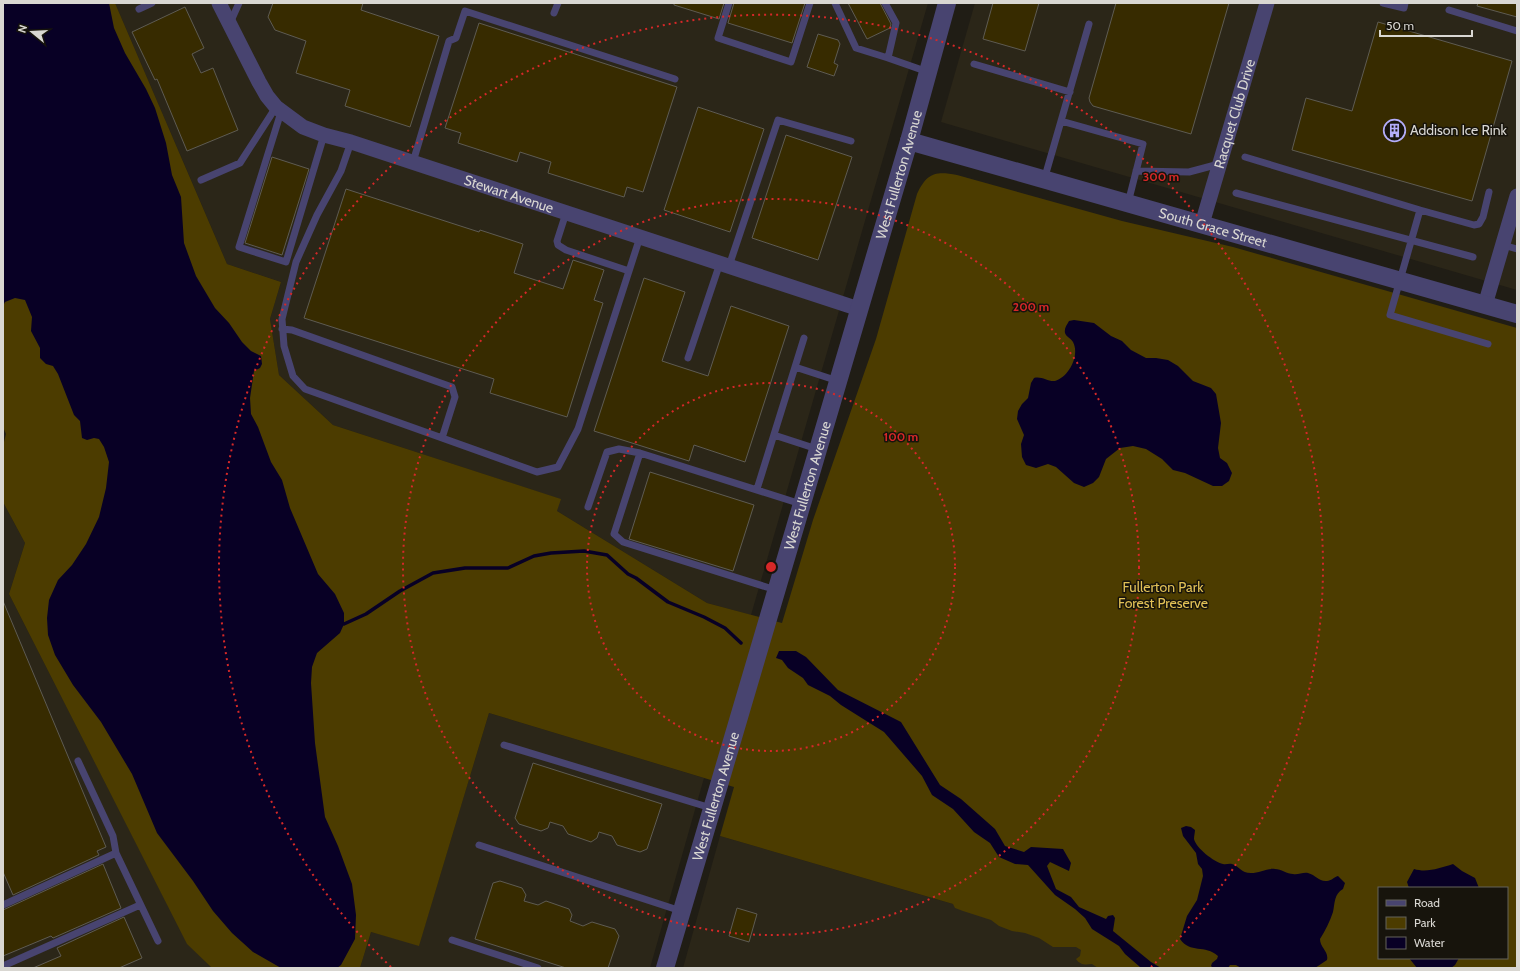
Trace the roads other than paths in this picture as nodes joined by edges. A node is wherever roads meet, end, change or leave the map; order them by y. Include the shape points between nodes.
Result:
1 (152, 3) edge
2 (219, 3) edge
3 (239, 3) edge
4 (558, 3) edge
5 (729, 3) edge
6 (810, 3) edge
7 (836, 3) edge
8 (885, 3) edge
9 (947, 3) edge
10 (1266, 3) edge
11 (1383, 3) edge
12 (1405, 3) edge
13 (139, 9) dead end
14 (1449, 10) dead end
15 (554, 13) dead end
16 (229, 23) junction
17 (1089, 24) dead end
18 (1517, 31) edge
19 (888, 58) junction
20 (974, 64) dead end
21 (929, 72) junction
22 (675, 79) dead end
23 (1070, 92) junction
24 (279, 109) junction
25 (1061, 121) junction
26 (324, 136) junction
27 (851, 141) dead end
28 (910, 141) junction
29 (351, 142) junction
30 (1245, 157) dead end
31 (413, 162) junction
32 (1220, 164) junction
33 (1136, 171) junction
34 (201, 180) dead end
35 (1044, 180) junction
36 (1236, 192) dead end
37 (1489, 192) dead end
38 (1517, 196) edge
39 (1128, 204) junction
40 (1420, 210) junction
41 (566, 212) junction
42 (1202, 224) junction
43 (640, 237) junction
44 (1412, 240) junction
45 (1510, 247) edge
46 (1473, 257) dead end
47 (724, 265) junction
48 (629, 271) junction
49 (1400, 280) junction
50 (1485, 305) junction
51 (859, 309) junction
52 (1517, 314) edge
53 (282, 329) junction
54 (804, 338) dead end
55 (1488, 344) dead end
56 (688, 358) dead end
57 (795, 367) junction
58 (838, 381) junction
59 (774, 435) junction
60 (442, 438) junction
61 (818, 449) junction
62 (640, 453) junction
63 (757, 489) junction
64 (802, 504) junction
65 (588, 507) dead end
66 (777, 590) junction
67 (504, 745) dead end
68 (78, 761) dead end
69 (711, 808) junction
70 (479, 845) dead end
71 (116, 853) junction
72 (3, 905) edge
73 (140, 905) junction
74 (681, 911) junction
75 (452, 940) dead end
76 (158, 941) dead end
77 (3, 966) edge
78 (538, 968) edge
79 (665, 968) edge

1 - 13 lane
2 - 16 street, Stewart Avenue
3 - 16 lane
4 - 15 lane
5 - 6 lane via 718,38 791,62
7 - 19 lane via 856,48
8 - 19 lane via 896,23
9 - 21 street, West Fullerton Avenue
10 - 32 street, Racquet Club Drive
11 - 12 lane via 1404,8
14 - 18 lane
16 - 24 street, Stewart Avenue via 267,96
17 - 23 lane
19 - 21 lane
20 - 23 lane
21 - 28 street, West Fullerton Avenue
22 - 31 lane via 465,11 456,38 449,41
23 - 25 lane
24 - 26 street, Stewart Avenue via 303,127
24 - 26 lane via 239,246 286,262
24 - 34 lane via 240,163
25 - 33 lane via 1143,144
25 - 35 lane
26 - 29 street, Stewart Avenue
27 - 47 lane via 778,120
28 - 35 street, South Grace Street
28 - 51 street, West Fullerton Avenue
29 - 31 street, Stewart Avenue
29 - 53 lane via 341,171 317,215 296,262 282,318
30 - 40 lane
31 - 41 street, Stewart Avenue
32 - 33 lane via 1189,172
32 - 42 street, Racquet Club Drive
33 - 39 lane
35 - 39 street, South Grace Street
36 - 44 lane
37 - 40 lane via 1479,224 1474,225
38 - 45 street
39 - 42 street, South Grace Street
40 - 44 lane
41 - 43 street, Stewart Avenue
41 - 48 lane via 556,241 558,245
42 - 49 street, South Grace Street
43 - 47 street, Stewart Avenue
43 - 48 lane
44 - 46 lane
44 - 49 lane
45 - 50 street
47 - 51 street, Stewart Avenue
47 - 56 lane
48 - 60 lane via 578,429 558,467 537,472
49 - 50 street, South Grace Street
49 - 55 lane via 1390,315
50 - 52 street, South Grace Street
51 - 58 street, West Fullerton Avenue
53 - 60 lane via 293,376 306,389
53 - 60 lane via 292,330 452,387 455,397
54 - 57 lane
57 - 58 lane
57 - 59 lane
58 - 61 street, West Fullerton Avenue
59 - 61 lane
59 - 63 lane
61 - 64 street, West Fullerton Avenue
62 - 63 lane
62 - 65 lane via 619,449 607,452
62 - 66 lane via 614,534 623,542
63 - 64 lane
64 - 66 street, West Fullerton Avenue
66 - 69 street, West Fullerton Avenue
67 - 69 lane
68 - 71 lane via 113,836
69 - 74 street, West Fullerton Avenue
70 - 74 lane
71 - 72 lane
71 - 73 lane
73 - 76 lane
73 - 77 lane
74 - 79 street, West Fullerton Avenue
75 - 78 lane

